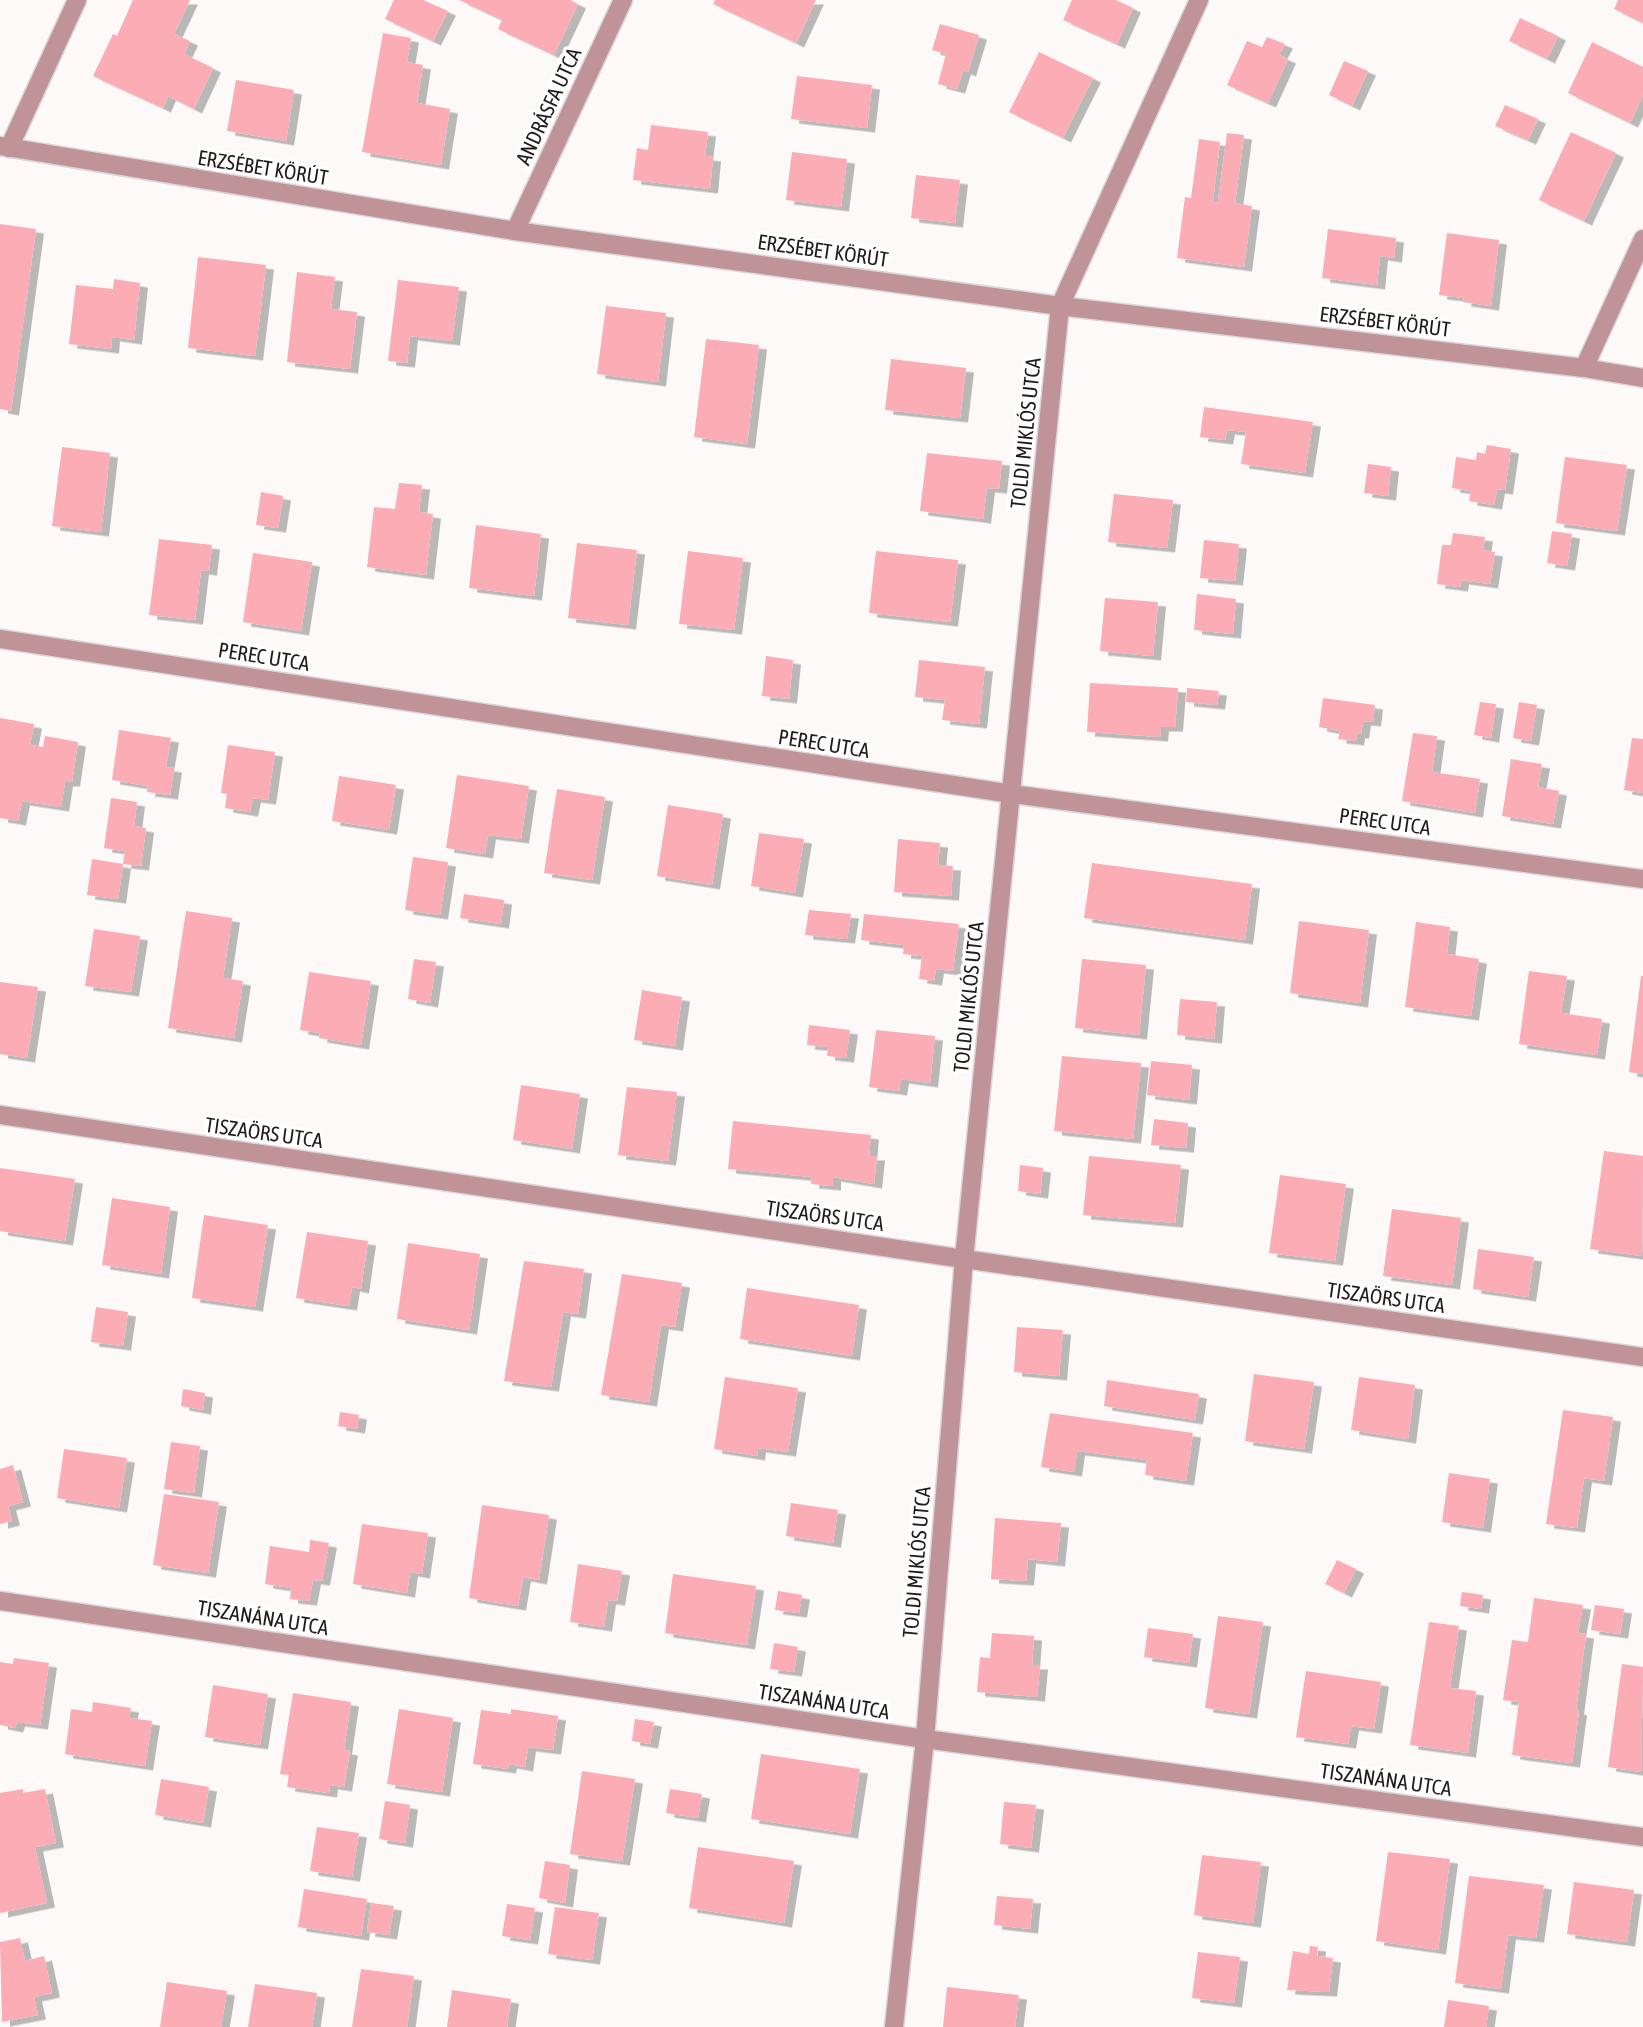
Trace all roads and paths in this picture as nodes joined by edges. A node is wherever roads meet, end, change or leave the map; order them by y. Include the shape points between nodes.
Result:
1 (77, 0) edge
2 (623, 0) edge
3 (1199, 0) edge
4 (4, 147) edge
5 (515, 231) junction
6 (1643, 239) edge
7 (1060, 306) junction
8 (1584, 368) junction
9 (1643, 378) edge
10 (0, 639) edge
11 (1012, 794) junction
12 (1643, 879) edge
13 (0, 1115) edge
14 (964, 1259) junction
15 (1643, 1357) edge
16 (0, 1601) edge
17 (925, 1739) junction
18 (1643, 1837) edge
19 (894, 2027) edge

1 - 4 street
2 - 5 street, ANDRÁSFA UTCA
3 - 7 street, TOLDI MIKLÓS UTCA
4 - 5 street, ERZSÉBET KÖRÚT
5 - 7 street, ERZSÉBET KÖRÚT
6 - 8 street
7 - 8 street, ERZSÉBET KÖRÚT
7 - 11 street, TOLDI MIKLÓS UTCA
8 - 9 street, ERZSÉBET KÖRÚT
10 - 11 street, PEREC UTCA
11 - 12 street, PEREC UTCA
11 - 14 street, TOLDI MIKLÓS UTCA
13 - 14 street, TISZAÖRS UTCA
14 - 15 street, TISZAÖRS UTCA
14 - 17 street, TOLDI MIKLÓS UTCA
16 - 17 street, TISZANÁNA UTCA
17 - 18 street, TISZANÁNA UTCA
17 - 19 street, TOLDI MIKLÓS UTCA

